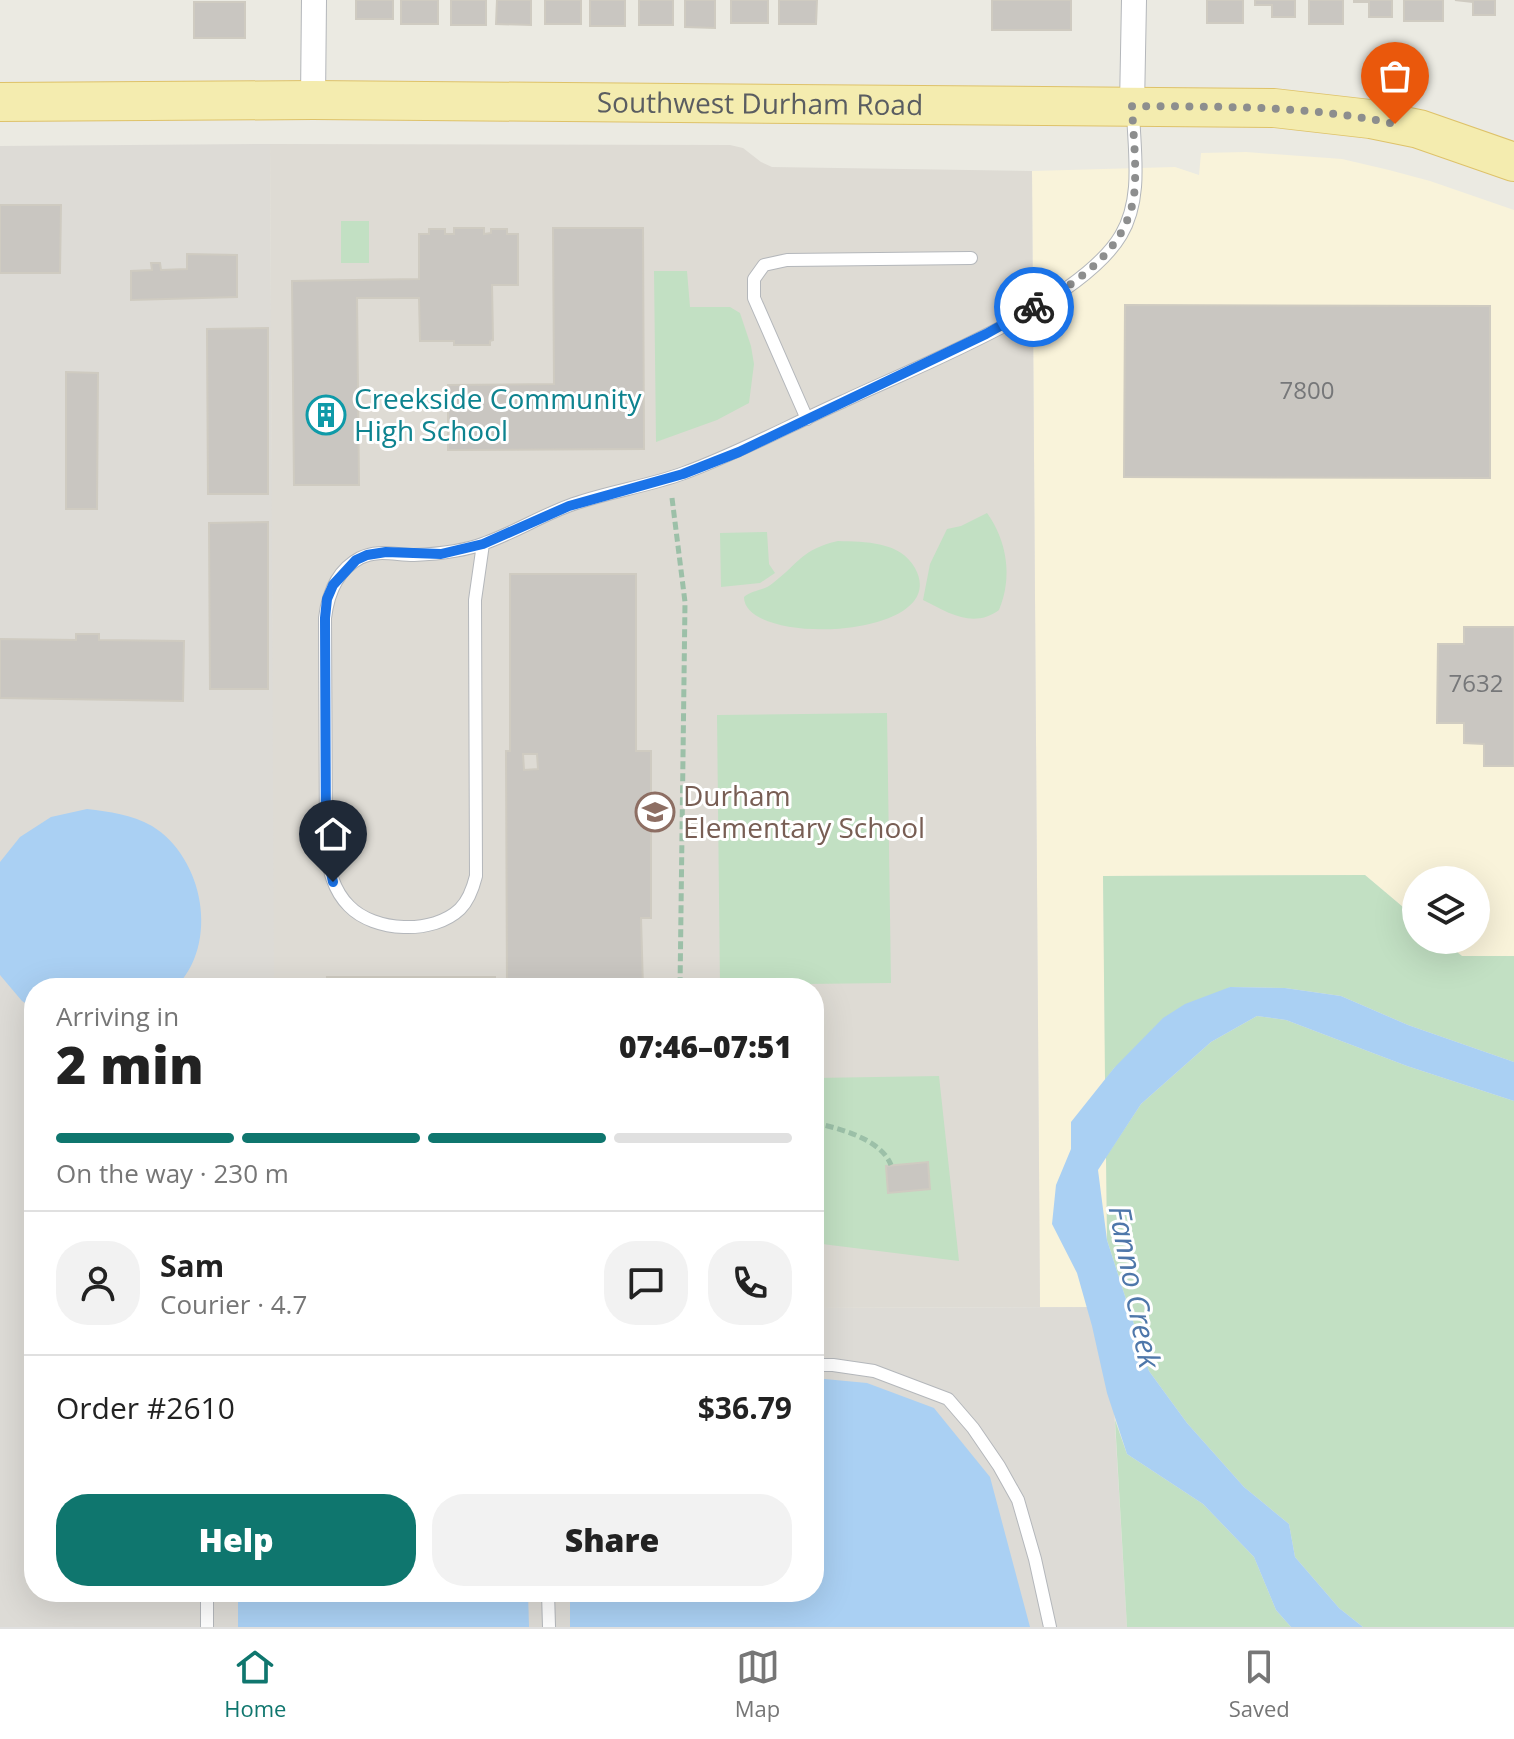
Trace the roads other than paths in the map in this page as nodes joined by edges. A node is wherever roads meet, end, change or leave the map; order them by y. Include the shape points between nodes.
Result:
1 (314, 0) edge
2 (1134, 0) edge
3 (313, 100) junction
4 (0, 102) edge
5 (1132, 106) junction
6 (1514, 162) edge
7 (971, 258) dead end
8 (807, 419) junction
9 (483, 544) junction
10 (824, 1366) edge
11 (207, 1602) edge
12 (548, 1602) edge
13 (207, 1627) edge
14 (549, 1627) edge
15 (1050, 1627) edge

1 - 3 street
2 - 5 street
3 - 4 main road, Southwest Durham Road
3 - 5 main road, Southwest Durham Road
5 - 6 main road, Southwest Durham Road via 1274,108 1370,119 1419,129
5 - 8 lane via 1136,185 1130,213 1121,235 1096,266 986,334
7 - 8 lane via 787,260 764,265 754,279 754,298
8 - 9 lane via 739,452 669,479 569,506
9 - 9 lane via 441,554 367,555 342,574 327,599 324,734 329,868 350,908 384,924 440,922 459,910 474,885 475,600
10 - 15 lane via 874,1371 948,1399 973,1428 1018,1500
11 - 13 lane
12 - 14 lane

